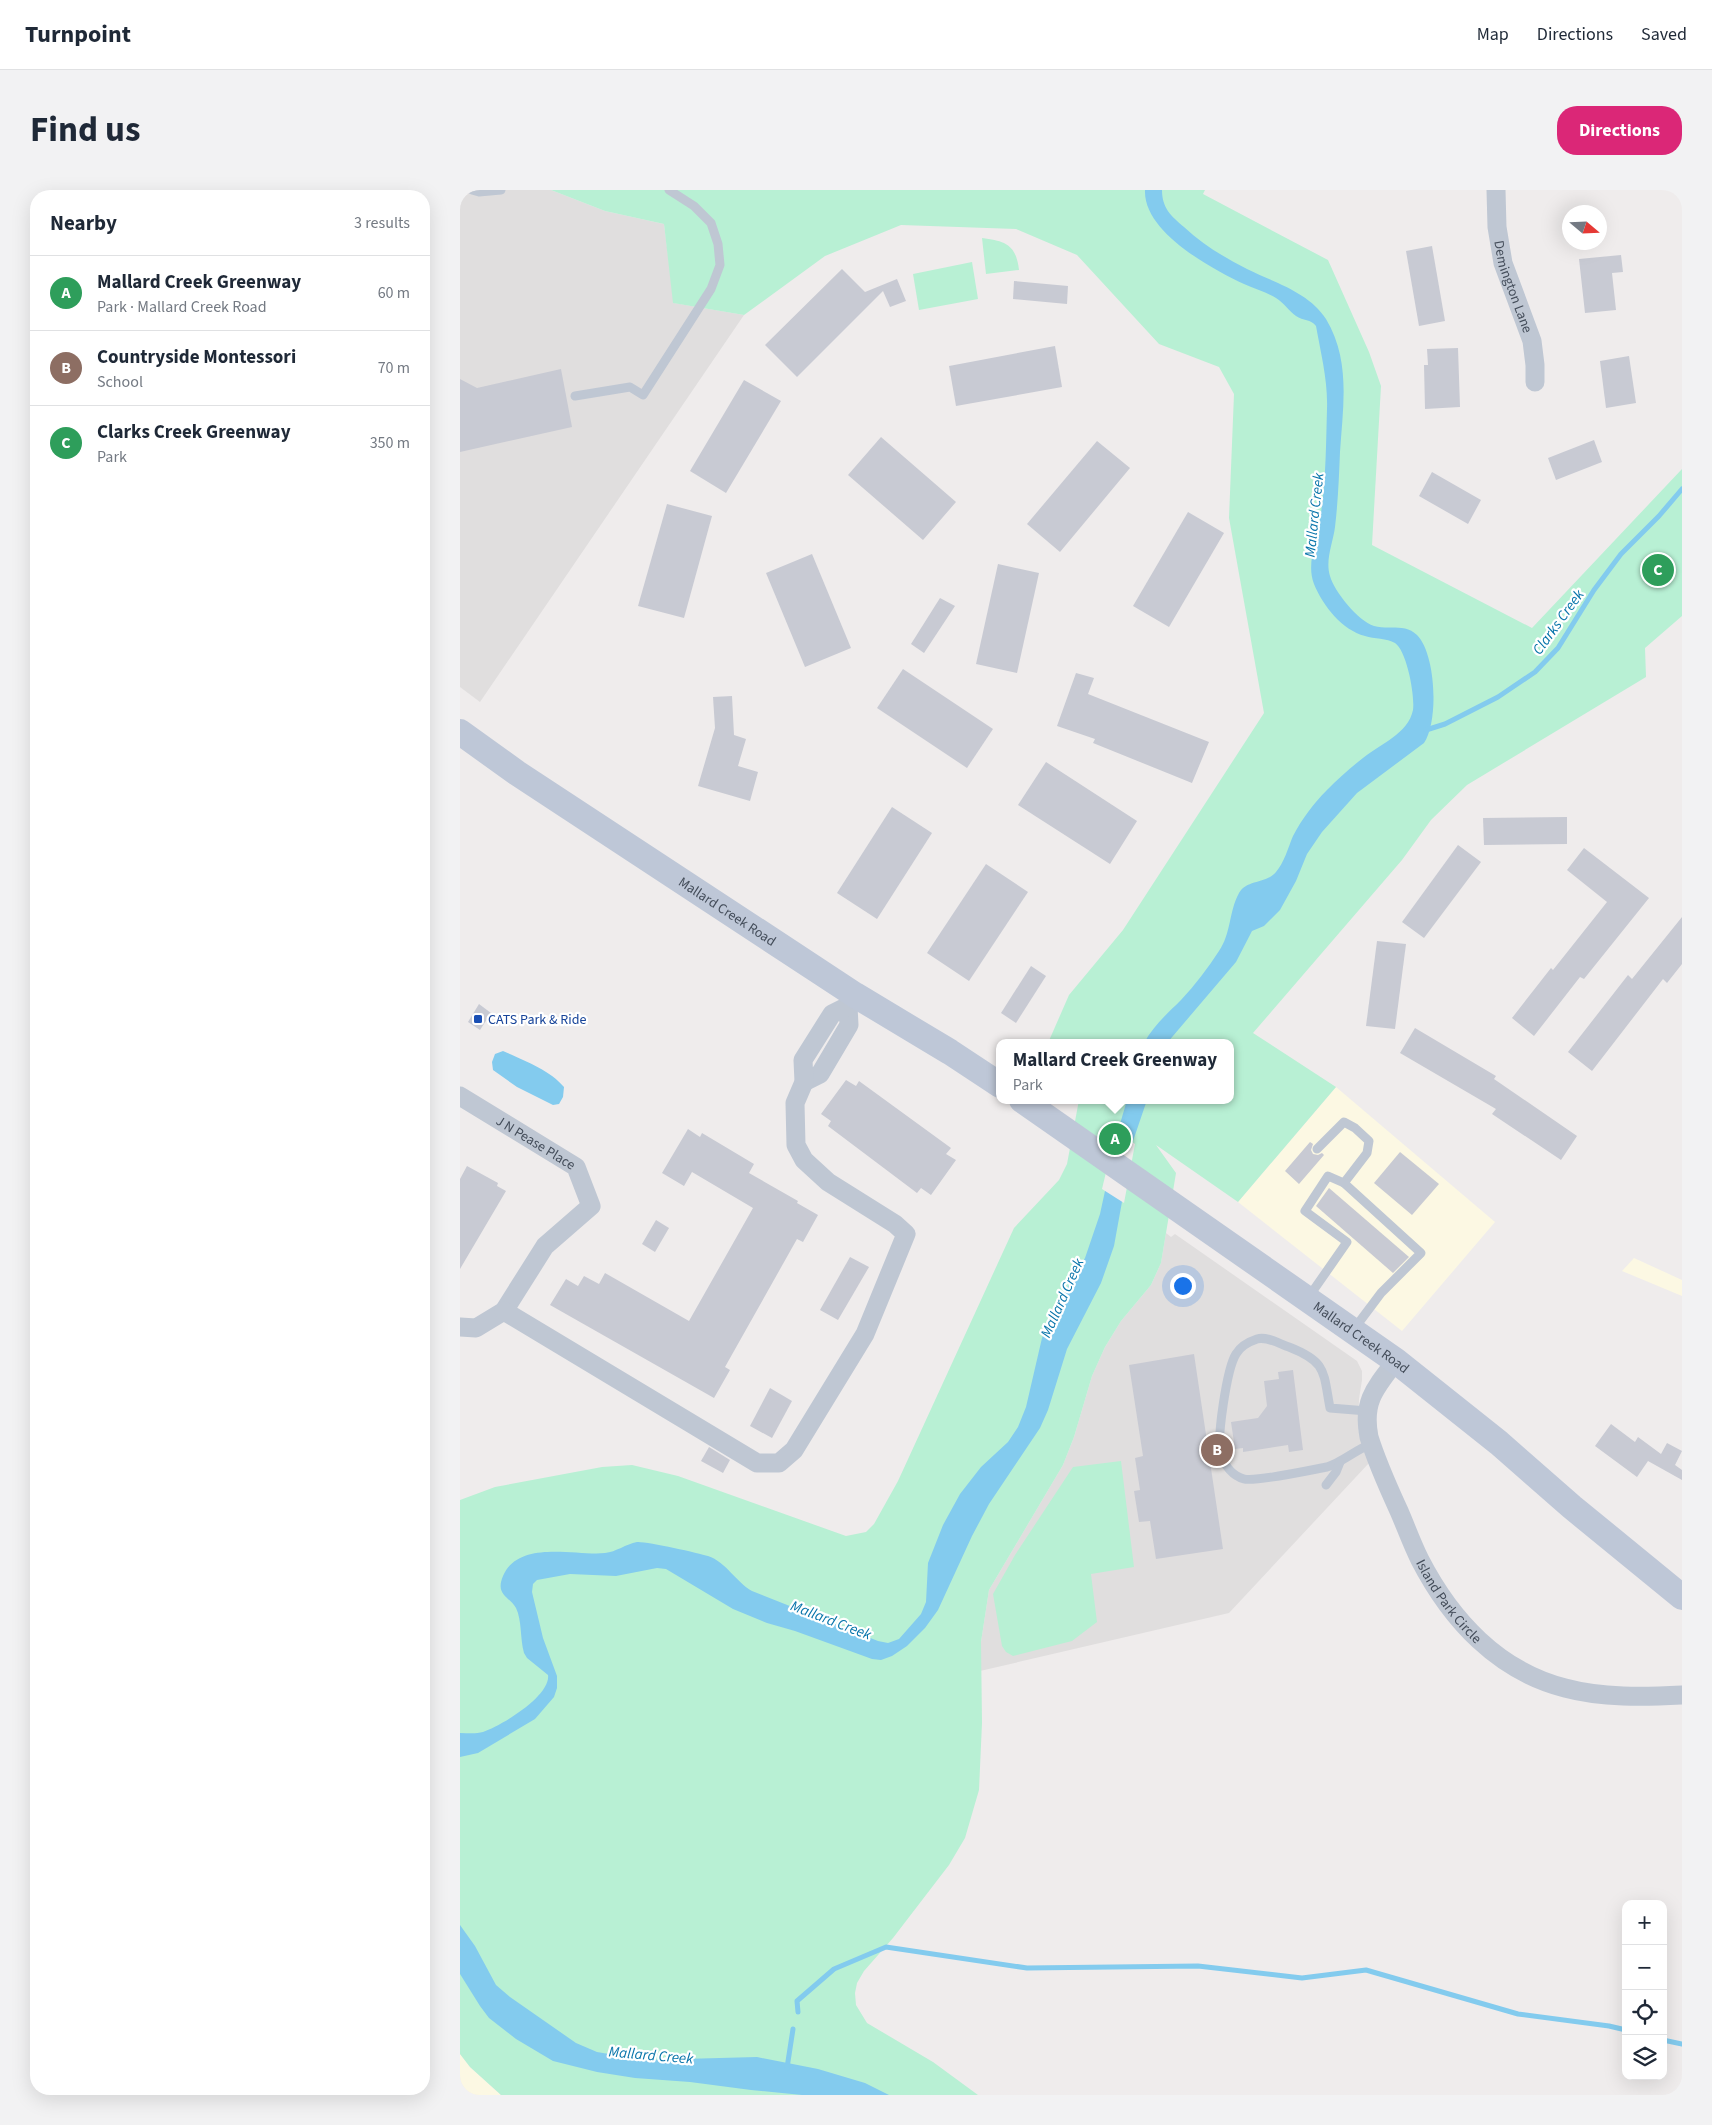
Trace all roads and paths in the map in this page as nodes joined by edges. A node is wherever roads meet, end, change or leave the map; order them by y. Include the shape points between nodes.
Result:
1 (472, 190) edge
2 (501, 190) edge
3 (669, 190) edge
4 (1496, 190) edge
5 (1535, 382) dead end
6 (575, 396) dead end
7 (460, 732) edge
8 (852, 1001) junction
9 (996, 1082) edge
10 (460, 1096) edge
11 (1028, 1104) edge
12 (1318, 1149) dead end
13 (1344, 1183) junction
14 (1308, 1299) junction
15 (504, 1311) junction
16 (460, 1327) edge
17 (1353, 1330) junction
18 (1396, 1361) junction
19 (1367, 1411) junction
20 (1371, 1444) junction
21 (1340, 1462) junction
22 (1326, 1485) dead end
23 (1682, 1597) edge
24 (1682, 1695) edge

1 - 2 lane
3 - 6 lane via 694,206 711,223 720,265 712,289 643,395 630,387
4 - 5 street, Demington Lane via 1497,227 1503,263 1532,341
7 - 8 main road, Mallard Creek Road
8 - 9 main road, Mallard Creek Road via 950,1052
8 - 15 street via 849,1025 820,1074 804,1082 795,1103 796,1145 804,1160 828,1182 896,1224 906,1234 865,1334 794,1450 779,1463 757,1462
10 - 15 street, J N Pease Place via 576,1167 591,1206 545,1246
11 - 14 main road, Mallard Creek Road
12 - 13 lane via 1344,1122 1370,1142 1367,1153
13 - 14 lane via 1328,1176 1305,1211 1347,1242
13 - 17 lane via 1421,1253 1381,1293
14 - 17 main road, Mallard Creek Road
15 - 16 street via 476,1328
17 - 18 main road, Mallard Creek Road
18 - 19 street, Island Park Circle via 1374,1390
18 - 23 main road, Mallard Creek Road
19 - 20 street, Island Park Circle
19 - 21 lane via 1330,1408 1321,1367 1312,1357 1298,1351 1262,1338 1248,1343 1234,1357 1227,1380 1219,1442 1221,1455 1229,1469 1251,1480
20 - 21 lane
20 - 24 street, Island Park Circle via 1430,1577 1455,1613 1499,1658 1522,1672 1566,1689 1620,1695
21 - 22 lane

